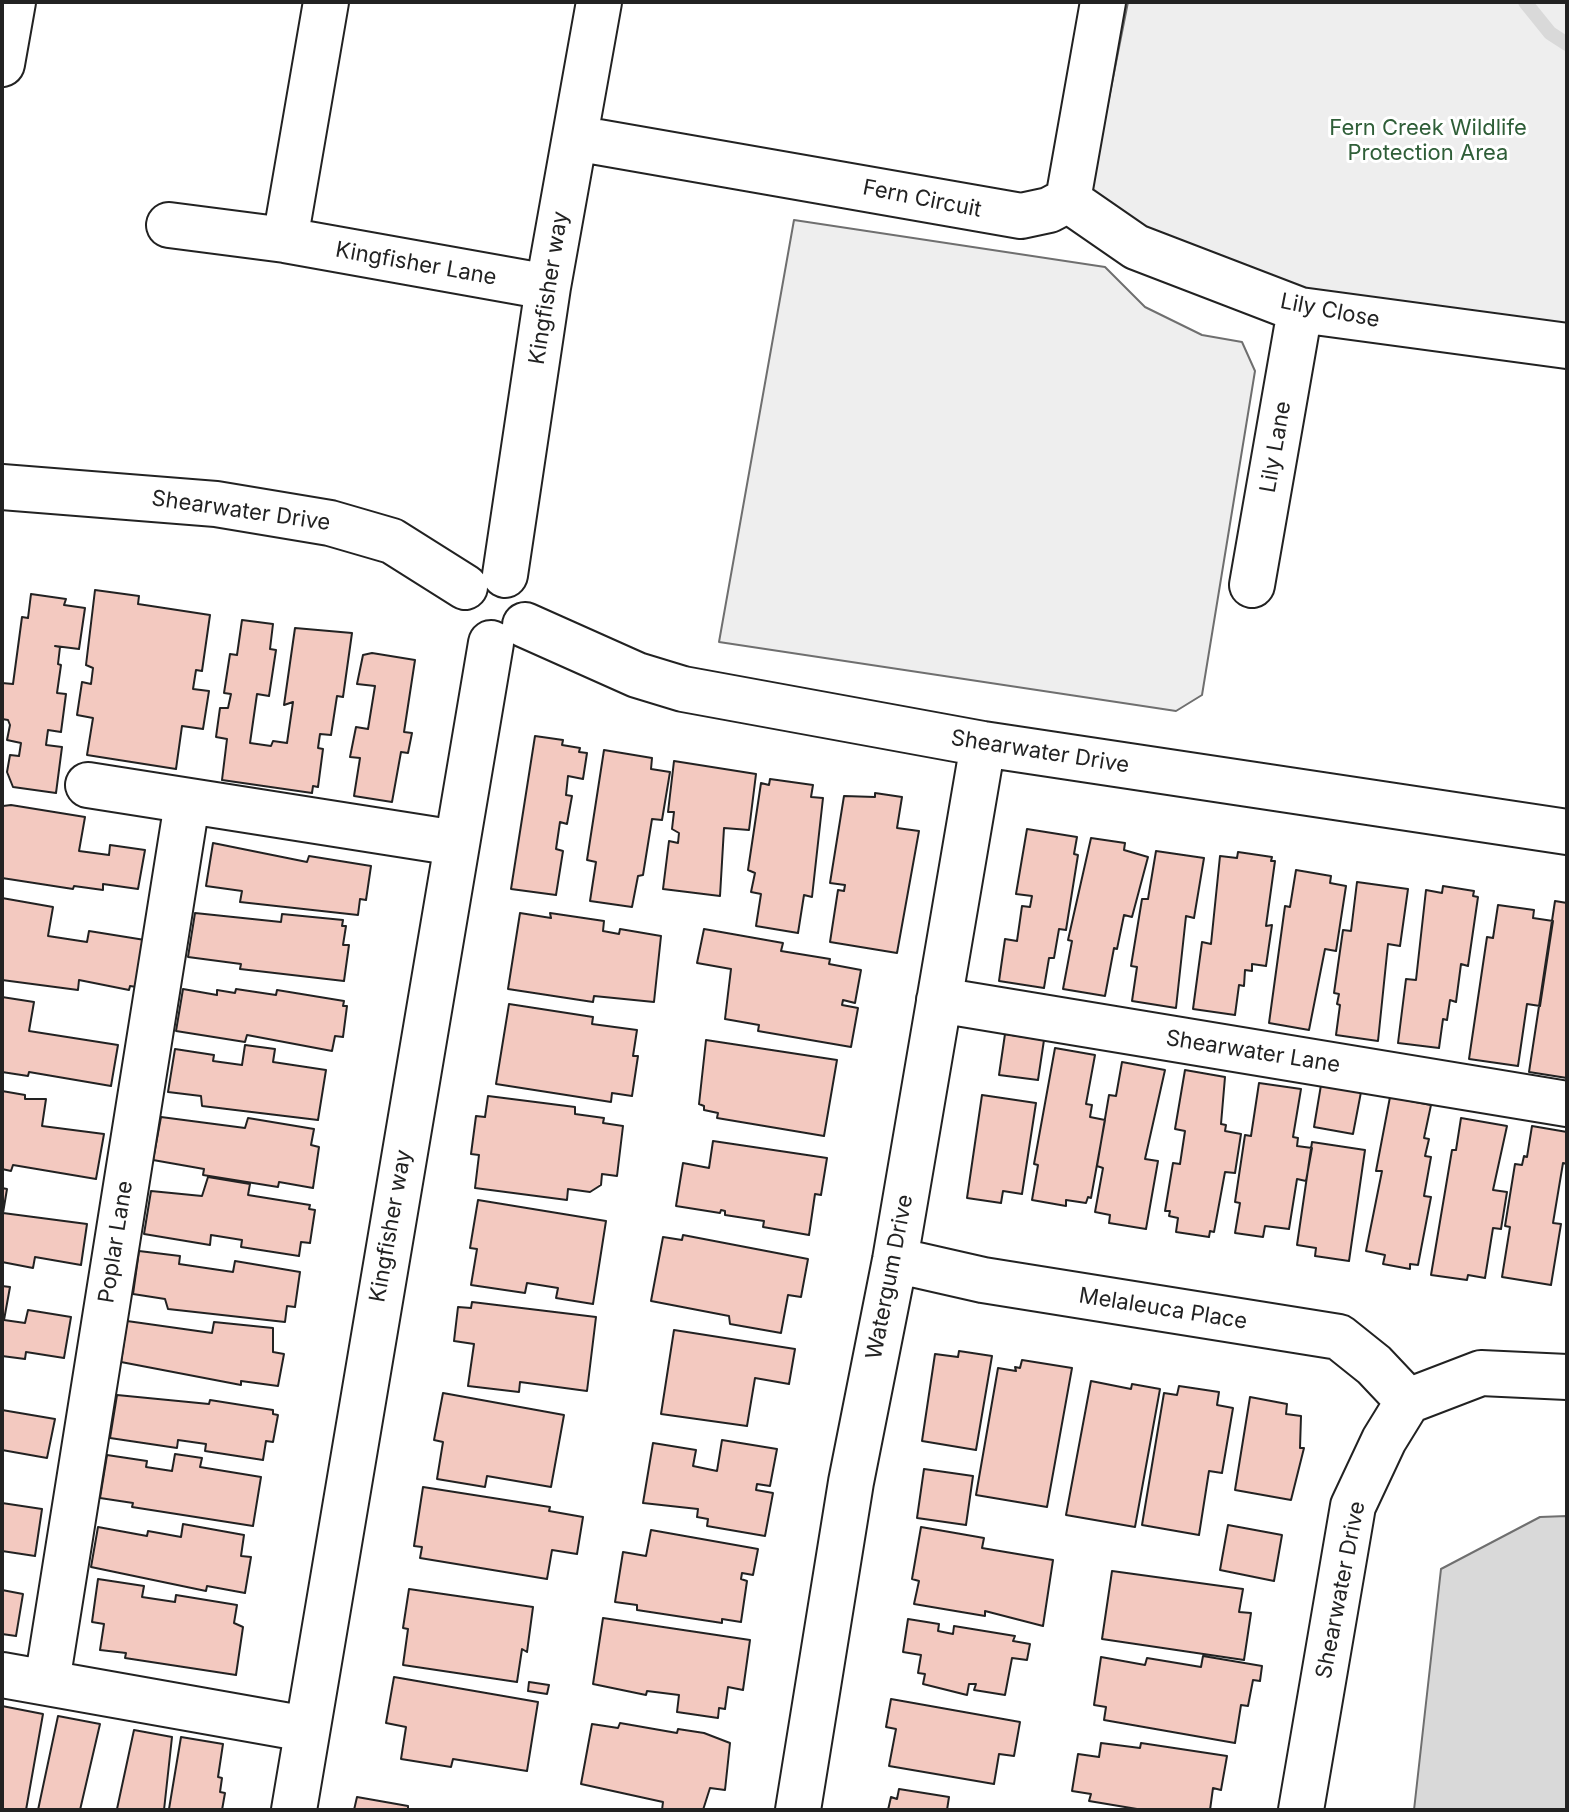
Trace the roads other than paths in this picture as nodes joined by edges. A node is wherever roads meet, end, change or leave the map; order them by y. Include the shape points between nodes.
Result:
1 (13, 2) edge
2 (326, 2) edge
3 (599, 2) edge
4 (1103, 2) edge
5 (2, 64) edge
6 (575, 138) junction
7 (1068, 200) junction
8 (169, 225) dead end
9 (285, 240) junction
10 (548, 287) junction
11 (1300, 310) junction
12 (1567, 346) edge
13 (2, 487) edge
14 (485, 581) junction
15 (1252, 585) dead end
16 (508, 634) junction
17 (983, 744) junction
18 (88, 785) dead end
19 (187, 803) junction
20 (1567, 832) edge
21 (456, 843) junction
22 (939, 1000) junction
23 (1567, 1104) edge
24 (895, 1260) junction
25 (1567, 1377) edge
26 (1408, 1401) junction
27 (2, 1675) edge
28 (47, 1682) junction
29 (306, 1729) junction
30 (294, 1810) edge
31 (798, 1810) edge
32 (1301, 1810) edge

1 - 5 street
2 - 9 street
3 - 6 street, Kingfisher way
4 - 7 street
6 - 7 street, Fern Circuit via 1008,215 1049,210
6 - 10 street, Kingfisher way
7 - 11 street, Lily Close via 1136,247
8 - 9 street, Kingfisher Lane
9 - 10 street, Kingfisher Lane
10 - 14 street, Kingfisher way
11 - 12 street, Lily Close
11 - 15 street, Lily Lane
13 - 14 street, Shearwater Drive via 216,504 330,523 392,541
14 - 16 street via 522,586 527,595 530,605
14 - 16 street via 460,596 459,617 471,635
16 - 17 street, Shearwater Drive via 683,689
16 - 21 street, Kingfisher way
17 - 20 street, Shearwater Drive
17 - 22 street, Watergum Drive
18 - 19 street
19 - 21 street
19 - 28 street, Poplar Lane
21 - 29 street, Kingfisher way
22 - 23 street, Shearwater Lane
22 - 24 street, Watergum Drive
24 - 26 street, Melaleuca Place via 983,1280 1339,1337
24 - 31 street, Watergum Drive via 851,1482
25 - 26 street via 1481,1373
26 - 32 street, Shearwater Drive via 1353,1506
27 - 28 street
28 - 29 street
29 - 30 street, Kingfisher way

